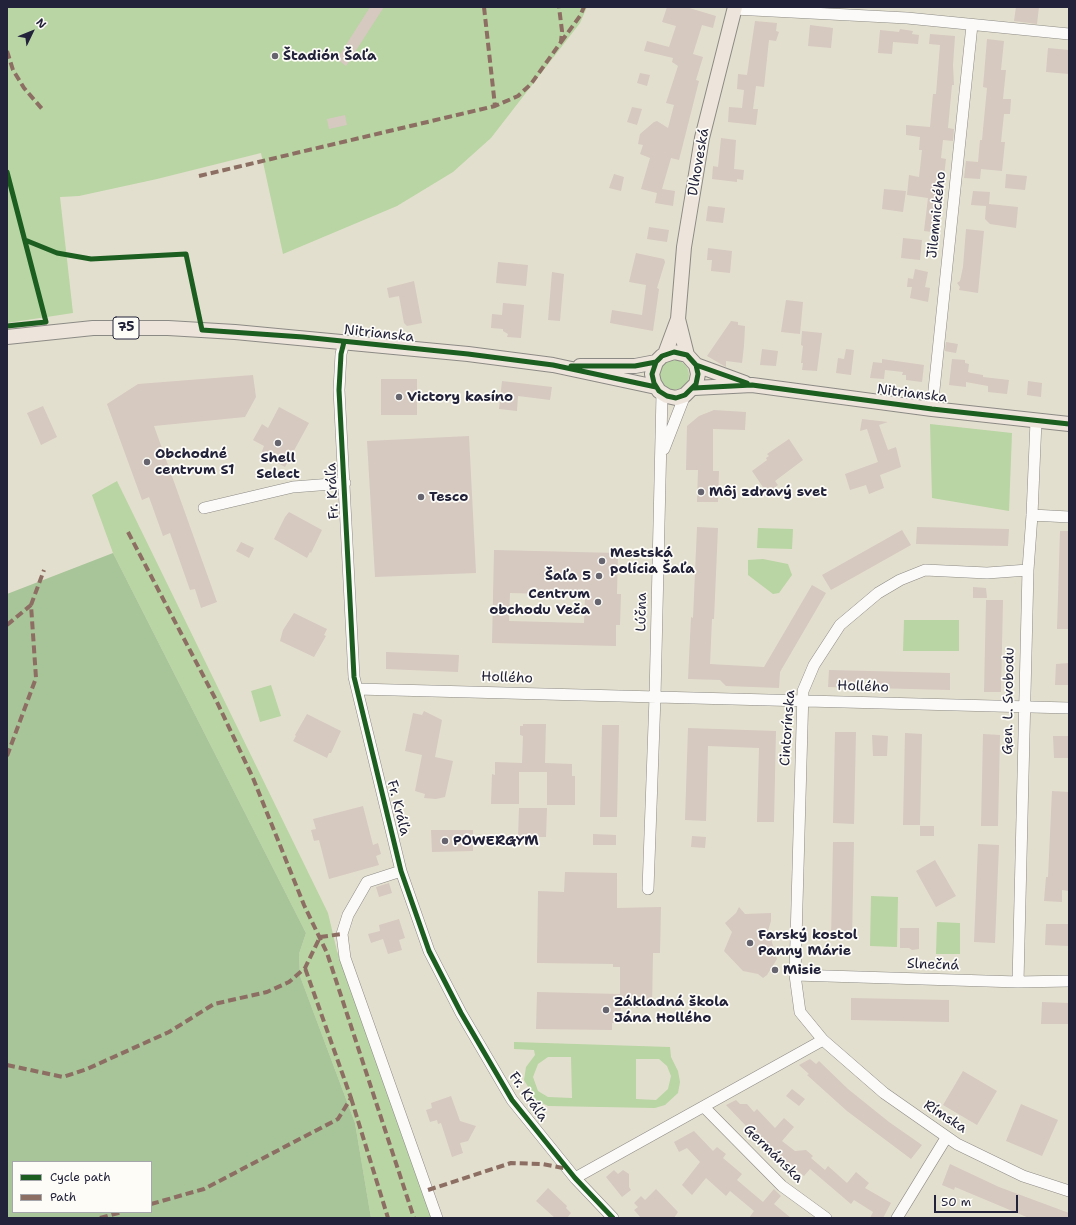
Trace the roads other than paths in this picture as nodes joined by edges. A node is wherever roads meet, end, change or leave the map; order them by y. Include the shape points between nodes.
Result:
1 (734, 8) edge
2 (907, 13) edge
3 (972, 25) junction
4 (1069, 34) edge
5 (678, 319) junction
6 (7, 337) edge
7 (344, 342) junction
8 (661, 358) junction
9 (691, 360) junction
10 (553, 366) junction
11 (752, 385) junction
12 (659, 390) junction
13 (690, 392) junction
14 (932, 409) junction
15 (1036, 421) junction
16 (1069, 424) edge
17 (661, 455) junction
18 (345, 483) junction
19 (204, 508) dead end
20 (1032, 515) junction
21 (1069, 517) edge
22 (1028, 570) junction
23 (357, 689) junction
24 (655, 697) junction
25 (803, 700) junction
26 (1023, 708) junction
27 (1069, 708) edge
28 (401, 871) junction
29 (648, 889) dead end
30 (796, 975) junction
31 (1069, 981) edge
32 (1018, 982) junction
33 (823, 1040) junction
34 (704, 1108) junction
35 (946, 1138) junction
36 (575, 1178) junction
37 (1069, 1190) edge
38 (437, 1218) edge
39 (613, 1218) edge
40 (826, 1218) edge
41 (897, 1218) edge

1 - 2 street
1 - 5 main road, Dlhoveská via 702,138 684,247
2 - 3 street
3 - 4 street
3 - 14 street, Jilemnického
5 - 8 main road, Dlhoveská
5 - 9 main road, Dlhoveská
6 - 7 main road, Nitrianska / 75 via 93,328 202,330
7 - 10 main road, Nitrianska / 75 via 468,354
7 - 18 street, Fr. Kráľa via 339,390
8 - 9 main road, Nitrianska / 75 via 674,352
8 - 10 main road, Nitrianska / 75 via 635,366
8 - 12 main road via 652,374
9 - 11 main road, Nitrianska / 75
9 - 13 main road via 698,379
10 - 12 main road, Nitrianska / 75
11 - 13 main road, Nitrianska / 75
11 - 14 main road, Nitrianska / 75
12 - 13 main road, Nitrianska / 75 via 671,398
12 - 17 street, Lúčna
13 - 17 street, Lúčna
14 - 15 main road, Nitrianska / 75
15 - 16 main road, Nitrianska / 75
15 - 20 street, Gen. L. Svobodu
17 - 24 street, Lúčna
18 - 19 street via 293,487
18 - 23 street, Fr. Kráľa via 354,677
20 - 21 street
20 - 22 street, Gen. L. Svobodu
22 - 25 street, Cintorínska via 925,570 900,580 878,593 840,625 814,665 803,691
22 - 26 street, Gen. L. Svobodu
23 - 24 street, Hollého
23 - 28 street, Fr. Kráľa
24 - 25 street, Hollého
24 - 29 street
25 - 26 street, Hollého
25 - 30 street, Cintorínska
26 - 27 street, Hollého
26 - 32 street, Gen. L. Svobodu
28 - 36 street, Fr. Kráľa via 429,950 462,1013 512,1100
28 - 38 street via 367,882 348,916 342,934 345,958
30 - 32 street, Slnečná
30 - 33 street, Cintorínska via 800,1012
31 - 32 street, Slnečná
33 - 34 street
33 - 35 street, Rímska via 884,1094
34 - 36 street
34 - 40 street, Germánska via 782,1186
35 - 37 street, Rímska via 1023,1176
35 - 41 street
36 - 39 street, Fr. Kráľa

